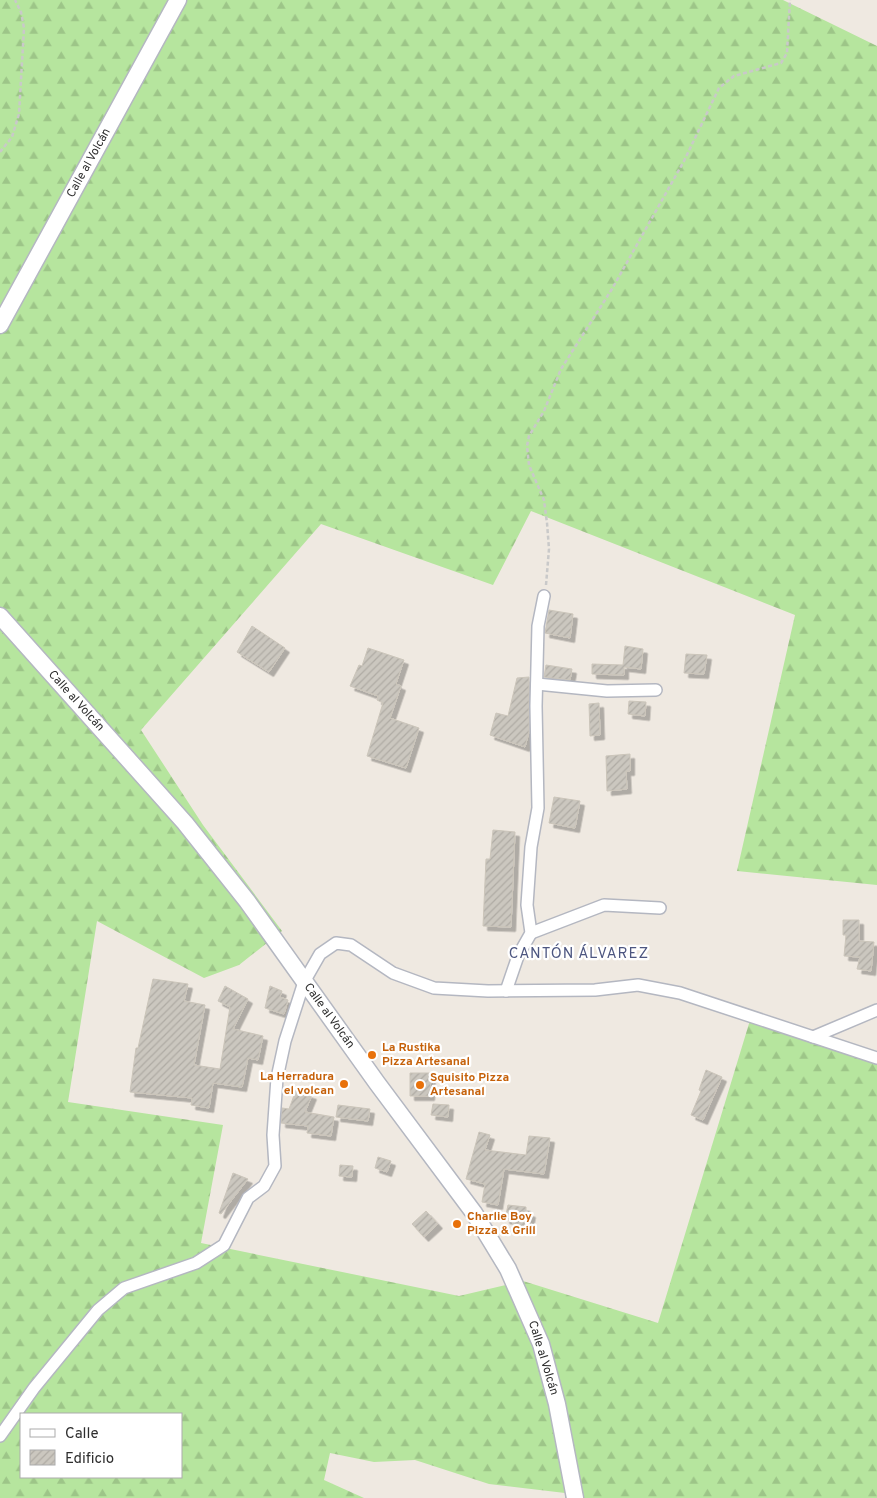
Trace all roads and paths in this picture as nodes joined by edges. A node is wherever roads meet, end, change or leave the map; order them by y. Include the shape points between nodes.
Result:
1 (14, 0) edge
2 (178, 0) edge
3 (790, 0) edge
4 (0, 152) edge
5 (0, 325) edge
6 (544, 596) joint
7 (0, 616) edge
8 (537, 684) junction
9 (656, 690) dead end
10 (660, 908) dead end
11 (532, 933) junction
12 (304, 982) junction
13 (506, 991) junction
14 (877, 1010) edge
15 (814, 1037) junction
16 (877, 1058) edge
17 (0, 1436) edge
18 (575, 1498) edge

1 - 4 path via 21,12 24,28 19,114 12,137
2 - 5 street, Calle al Volcán
3 - 6 path via 785,59 781,63 734,76 719,88 684,161 608,296 561,369 544,411 529,436 529,465 544,500 547,523 549,549
6 - 8 street via 538,626
7 - 12 street, Calle al Volcán via 186,823
8 - 9 street via 607,691
8 - 11 street via 538,808 531,847 527,905
10 - 11 street via 604,905
11 - 13 street via 514,966
12 - 13 street via 320,954 341,943 359,949 393,973 434,988
12 - 17 street via 277,1078 273,1135 275,1166 264,1186 248,1198 224,1245 196,1263 124,1288 98,1310 34,1388
12 - 18 street, Calle al Volcán via 474,1212 508,1269 530,1315 550,1374
13 - 15 street via 652,987 680,993
14 - 15 street
15 - 16 street

